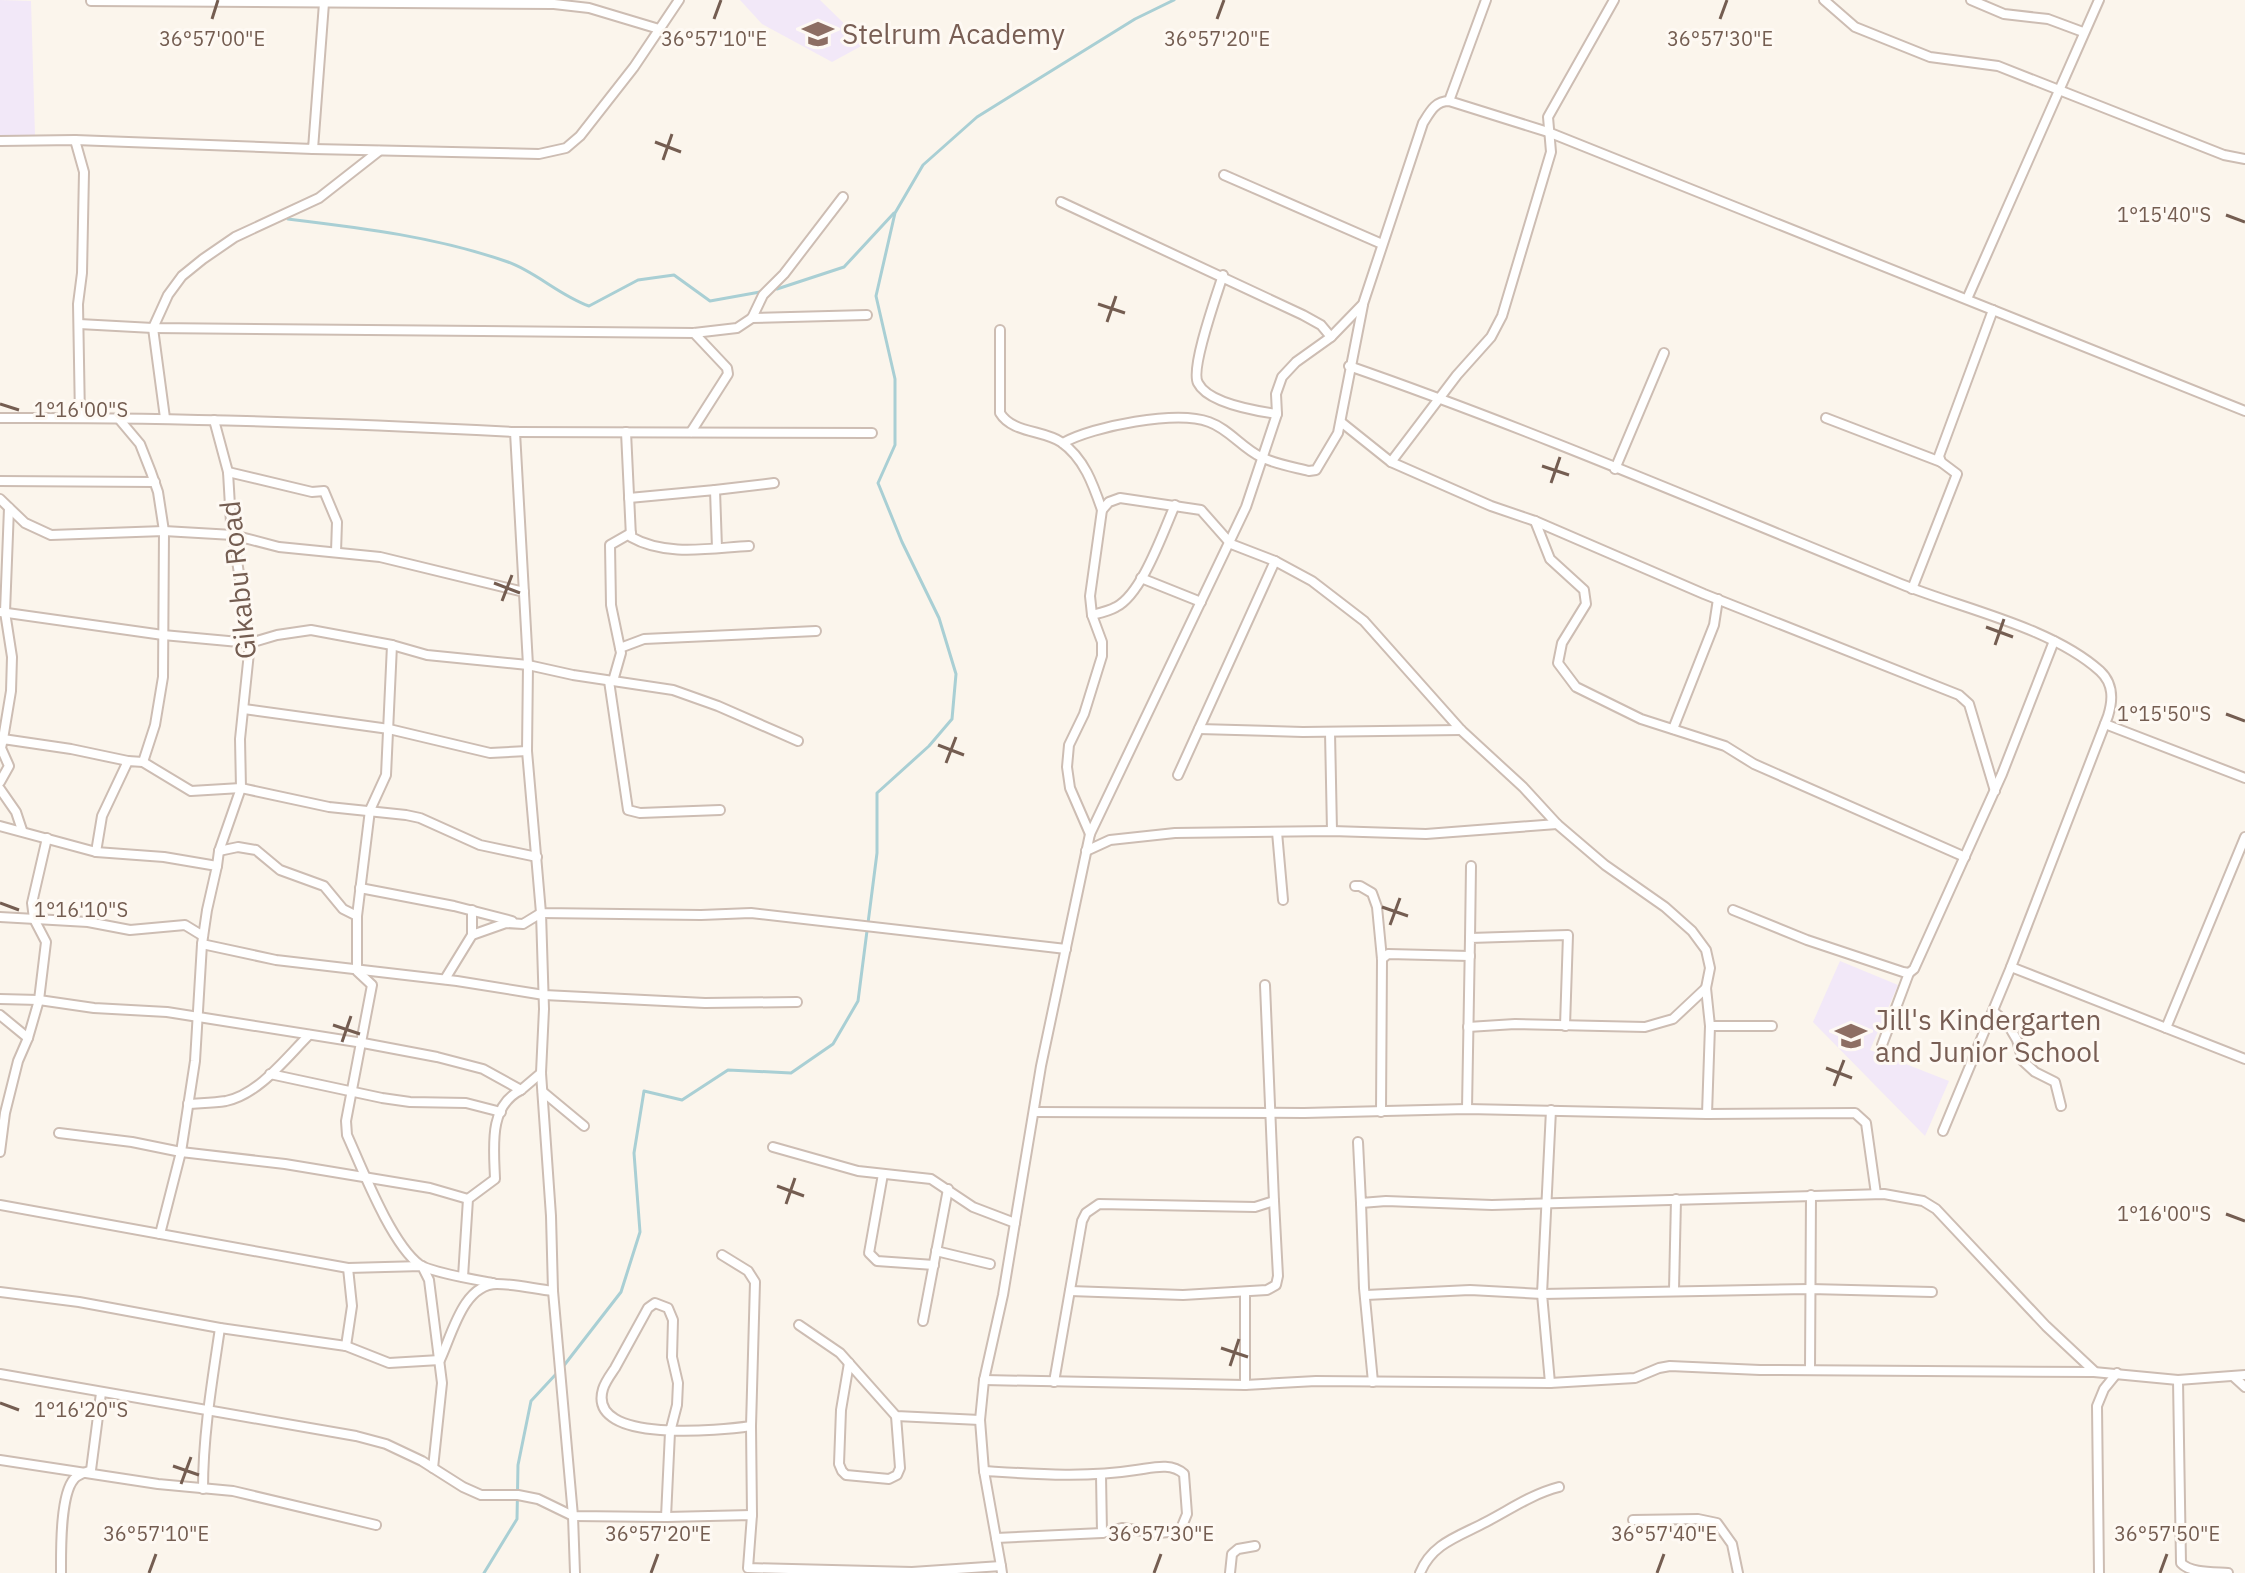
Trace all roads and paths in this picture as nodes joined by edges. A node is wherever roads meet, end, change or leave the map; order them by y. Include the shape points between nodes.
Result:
1 (679, 0) edge
2 (1486, 0) edge
3 (1614, 0) edge
4 (1824, 0) edge
5 (1971, 0) edge
6 (2099, 0) edge
7 (91, 1) edge
8 (324, 3) junction
9 (659, 29) junction
10 (2083, 32) junction
11 (2058, 89) junction
12 (1449, 101) junction
13 (1548, 132) junction
14 (75, 140) junction
15 (0, 141) edge
16 (313, 149) junction
17 (380, 151) junction
18 (2245, 159) edge
19 (1224, 175) dead end
20 (843, 197) dead end
21 (1061, 202) dead end
22 (1382, 244) junction
23 (1223, 275) junction
24 (1967, 299) junction
25 (1363, 304) junction
26 (1993, 310) junction
27 (867, 315) dead end
28 (752, 318) junction
29 (79, 324) junction
30 (153, 328) junction
31 (1000, 330) dead end
32 (694, 333) junction
33 (1331, 337) junction
34 (1664, 353) dead end
35 (1349, 366) junction
36 (1440, 397) junction
37 (2245, 411) edge
38 (1277, 414) junction
39 (0, 418) edge
40 (80, 418) junction
41 (165, 418) junction
42 (1826, 418) dead end
43 (119, 419) junction
44 (214, 420) junction
45 (1341, 422) junction
46 (515, 432) junction
47 (626, 432) junction
48 (691, 432) junction
49 (872, 433) dead end
50 (1063, 443) junction
51 (1262, 458) junction
52 (1391, 462) junction
53 (1941, 462) junction
54 (1615, 469) junction
55 (228, 472) junction
56 (0, 481) edge
57 (155, 482) junction
58 (774, 483) dead end
59 (715, 490) junction
60 (629, 498) junction
61 (0, 499) edge
62 (1175, 505) junction
63 (9, 508) junction
64 (1102, 510) junction
65 (1535, 521) junction
66 (164, 531) junction
67 (631, 533) junction
68 (233, 535) junction
69 (1231, 544) junction
70 (749, 546) dead end
71 (717, 548) junction
72 (336, 552) junction
73 (1275, 561) junction
74 (1141, 578) junction
75 (1912, 589) junction
76 (524, 592) junction
77 (1718, 599) junction
78 (1201, 602) junction
79 (3, 612) edge
80 (1092, 615) junction
81 (816, 631) dead end
82 (163, 635) junction
83 (2054, 641) junction
84 (250, 643) junction
85 (392, 645) junction
86 (620, 648) junction
87 (528, 665) junction
88 (611, 681) junction
89 (244, 709) junction
90 (2105, 724) junction
91 (389, 729) junction
92 (1199, 729) junction
93 (1673, 729) junction
94 (1461, 730) junction
95 (1330, 732) junction
96 (3, 739) junction
97 (798, 741) dead end
98 (527, 751) junction
99 (128, 761) junction
100 (143, 762) junction
101 (1178, 775) dead end
102 (2245, 778) edge
103 (0, 782) edge
104 (241, 788) junction
105 (0, 789) edge
106 (1995, 791) junction
107 (370, 810) junction
108 (720, 810) dead end
109 (1557, 824) junction
110 (0, 826) edge
111 (22, 830) junction
112 (1332, 831) junction
113 (1277, 832) junction
114 (1090, 834) junction
115 (2245, 837) edge
116 (47, 838) junction
117 (219, 851) junction
118 (1086, 851) junction
119 (96, 852) junction
120 (537, 857) junction
121 (1965, 857) junction
122 (217, 866) junction
123 (1471, 866) dead end
124 (1355, 886) dead end
125 (360, 888) junction
126 (1283, 900) dead end
127 (472, 910) junction
128 (1733, 910) dead end
129 (541, 913) junction
130 (357, 916) junction
131 (0, 917) edge
132 (34, 919) junction
133 (523, 924) junction
134 (472, 935) junction
135 (1470, 938) junction
136 (203, 940) junction
137 (1066, 949) junction
138 (1470, 956) junction
139 (1382, 959) junction
140 (2011, 967) junction
141 (357, 971) junction
142 (1909, 973) junction
143 (445, 979) junction
144 (1265, 985) dead end
145 (1706, 988) junction
146 (544, 995) junction
147 (0, 999) edge
148 (39, 1000) junction
149 (797, 1002) dead end
150 (1993, 1011) junction
151 (0, 1015) edge
152 (200, 1018) junction
153 (1565, 1026) junction
154 (1710, 1026) junction
155 (1772, 1026) dead end
156 (1468, 1027) junction
157 (2166, 1028) junction
158 (309, 1035) junction
159 (28, 1038) junction
160 (363, 1043) junction
161 (1882, 1045) dead end
162 (2245, 1059) edge
163 (541, 1073) junction
164 (270, 1074) junction
165 (347, 1090) junction
166 (521, 1090) junction
167 (543, 1092) junction
168 (188, 1104) junction
169 (2061, 1106) dead end
170 (1467, 1109) junction
171 (1551, 1110) junction
172 (501, 1112) junction
173 (1034, 1112) junction
174 (1272, 1112) junction
175 (1381, 1112) junction
176 (3, 1113) edge
177 (1707, 1114) junction
178 (584, 1126) dead end
179 (1943, 1131) dead end
180 (59, 1133) dead end
181 (1358, 1142) dead end
182 (773, 1147) dead end
183 (0, 1152) edge
184 (181, 1152) junction
185 (883, 1174) junction
186 (367, 1178) junction
187 (948, 1189) junction
188 (1876, 1194) junction
189 (1811, 1195) junction
190 (468, 1199) junction
191 (1676, 1199) junction
192 (1274, 1201) junction
193 (1545, 1202) junction
194 (1361, 1203) junction
195 (0, 1205) edge
196 (1015, 1223) junction
197 (160, 1234) junction
198 (936, 1251) junction
199 (722, 1255) dead end
200 (990, 1264) dead end
201 (934, 1265) junction
202 (422, 1266) junction
203 (348, 1268) junction
204 (463, 1277) junction
205 (495, 1284) junction
206 (1810, 1289) junction
207 (1674, 1290) junction
208 (553, 1291) junction
209 (1070, 1291) junction
210 (0, 1292) edge
211 (1245, 1292) junction
212 (1932, 1292) dead end
213 (1542, 1294) junction
214 (1366, 1295) junction
215 (923, 1321) dead end
216 (799, 1325) dead end
217 (220, 1328) junction
218 (346, 1346) junction
219 (440, 1360) junction
220 (849, 1363) junction
221 (1810, 1370) junction
222 (2094, 1372) junction
223 (2117, 1373) junction
224 (0, 1374) edge
225 (2245, 1375) edge
226 (2234, 1377) junction
227 (984, 1380) junction
228 (2178, 1380) junction
229 (1054, 1382) junction
230 (1373, 1382) junction
231 (1550, 1383) junction
232 (1245, 1385) junction
233 (2245, 1387) edge
234 (101, 1393) junction
235 (207, 1411) junction
236 (896, 1416) junction
237 (980, 1420) junction
238 (751, 1426) junction
239 (670, 1432) junction
240 (0, 1460) edge
241 (433, 1468) junction
242 (984, 1471) junction
243 (85, 1473) junction
244 (1101, 1475) junction
245 (1559, 1487) dead end
246 (203, 1489) junction
247 (752, 1515) junction
248 (573, 1516) junction
249 (666, 1517) junction
250 (1633, 1520) dead end
251 (376, 1525) dead end
252 (1102, 1533) junction
253 (996, 1538) junction
254 (1255, 1546) dead end
255 (748, 1570) edge
256 (1002, 1570) edge
257 (61, 1573) edge
258 (575, 1573) edge
259 (1230, 1573) edge
260 (1420, 1573) edge
261 (1738, 1573) edge
262 (2099, 1573) edge
263 (2228, 1573) edge

1 - 9 street
2 - 12 street
3 - 13 street via 1553,105
4 - 11 street via 1855,27 1930,57 1998,66
5 - 10 street via 2004,14 2048,19
6 - 10 street
7 - 8 street
8 - 9 street via 554,4 589,8
8 - 16 street
9 - 17 street via 604,107 566,148 539,154
10 - 11 street
11 - 18 street
11 - 24 street
12 - 13 street
12 - 22 street via 1435,105 1423,123
13 - 24 street
13 - 36 street via 1551,152 1502,316 1491,337
14 - 15 street
14 - 16 street
14 - 29 street via 84,172
16 - 17 street
17 - 30 street via 319,198 235,237 203,259 168,295
19 - 22 street
20 - 28 street via 763,295
21 - 23 street
22 - 25 street
23 - 33 street via 1321,325
23 - 38 street via 1200,349 1199,386 1249,410
24 - 26 street
25 - 33 street
25 - 35 street
26 - 37 street
26 - 53 street
27 - 28 street
28 - 32 street via 737,328
29 - 30 street
29 - 40 street
30 - 32 street
30 - 41 street
31 - 50 street via 1000,413
32 - 48 street via 728,374
33 - 38 street via 1282,377
34 - 54 street
35 - 36 street
35 - 45 street
36 - 52 street
36 - 54 street
38 - 51 street
39 - 40 street
40 - 43 street
41 - 43 street
41 - 44 street
42 - 53 street
43 - 57 street via 140,444
44 - 46 street
44 - 55 street, Gikabu Road
45 - 51 street via 1316,470
45 - 52 street
46 - 47 street
46 - 76 street
47 - 48 street
47 - 60 street
48 - 49 street
50 - 51 street via 1107,426 1194,419 1210,422
50 - 64 street via 1089,473
51 - 69 street
52 - 65 street
53 - 75 street via 1957,474
54 - 75 street
55 - 68 street, Gikabu Road
55 - 72 street via 324,491 337,522
56 - 57 street
57 - 66 street
58 - 59 street
59 - 60 street
59 - 71 street
60 - 67 street
61 - 63 street
62 - 64 street via 1120,498
62 - 69 street via 1201,510
62 - 74 street
63 - 66 street via 51,535
63 - 79 street
64 - 80 street via 1091,580
65 - 77 street
65 - 93 street via 1550,559 1584,590 1586,604 1562,643 1558,663 1576,687
66 - 68 street
66 - 82 street
67 - 71 street via 637,540 673,549
67 - 86 street via 610,545 611,605
68 - 72 street via 279,547
68 - 84 street, Gikabu Road
69 - 73 street
69 - 78 street
70 - 71 street
72 - 76 street via 380,557
73 - 92 street
73 - 94 street via 1312,581 1364,621
74 - 78 street
74 - 80 street via 1118,607
75 - 83 street
76 - 87 street
77 - 93 street via 1714,625
77 - 106 street via 1964,699
78 - 114 street
79 - 82 street
79 - 96 street via 12,657
80 - 114 street via 1102,642 1101,668 1069,745 1067,767
81 - 86 street via 644,639
82 - 84 street
82 - 100 street via 163,677
83 - 90 street via 2102,672 2111,686
83 - 106 street
84 - 85 street via 311,630
84 - 89 street, Gikabu Road
85 - 87 street via 427,655
85 - 91 street
86 - 88 street via 619,667
87 - 88 street
87 - 98 street
88 - 97 street via 673,690
88 - 108 street via 628,810
89 - 91 street
89 - 104 street, Gikabu Road
90 - 102 street
90 - 140 street
91 - 98 street via 490,753
91 - 107 street via 386,775
92 - 95 street
92 - 101 street
93 - 121 street via 1725,746 1754,764
94 - 95 street
94 - 109 street
95 - 112 street
96 - 99 street
96 - 103 street via 9,766
98 - 120 street
99 - 100 street
99 - 119 street via 102,816
100 - 104 street via 191,791
104 - 107 street
104 - 117 street
105 - 111 street
106 - 121 street
107 - 120 street via 420,818 480,845
107 - 125 street
109 - 112 street via 1426,834
109 - 145 street via 1692,931 1706,950
110 - 111 street
111 - 116 street
112 - 113 street
113 - 118 street via 1138,835
113 - 126 street
114 - 118 street
115 - 157 street
116 - 119 street
116 - 132 street via 34,888
117 - 122 street
117 - 130 street via 256,850 280,870 324,886 343,909
118 - 137 street
119 - 122 street
120 - 129 street
121 - 142 street
122 - 136 street
123 - 135 street
124 - 139 street via 1372,893
125 - 127 street
125 - 130 street
127 - 133 street
127 - 134 street
128 - 142 street
129 - 133 street
129 - 137 street via 751,913
129 - 146 street
130 - 141 street
131 - 132 street
132 - 136 street via 130,930 185,925
132 - 148 street via 46,942
133 - 134 street via 506,923
134 - 143 street
135 - 138 street
135 - 153 street via 1568,935
136 - 141 street via 276,960
136 - 152 street
137 - 173 street
138 - 139 street via 1388,954
138 - 156 street
139 - 175 street
140 - 150 street
140 - 157 street
141 - 143 street
141 - 160 street via 372,985
142 - 161 street
143 - 146 street
144 - 174 street
145 - 153 street via 1673,1019 1645,1027
145 - 154 street
146 - 149 street
146 - 163 street
147 - 148 street
148 - 152 street
148 - 159 street
150 - 169 street via 2007,1023 2023,1061 2055,1082
150 - 179 street
151 - 159 street
152 - 158 street
152 - 168 street
153 - 156 street
154 - 155 street
154 - 177 street
156 - 170 street
157 - 162 street
158 - 160 street
158 - 164 street
159 - 176 street
160 - 165 street
160 - 166 street via 483,1069
163 - 166 street
163 - 167 street
164 - 165 street
164 - 168 street via 236,1098
165 - 172 street
165 - 186 street via 347,1135
166 - 172 street via 510,1096
167 - 178 street
167 - 208 street
168 - 184 street
170 - 171 street
170 - 175 street
171 - 177 street
171 - 193 street
172 - 190 street via 495,1119 495,1179
173 - 174 street
173 - 196 street
174 - 175 street
174 - 192 street
176 - 183 street
177 - 188 street via 1855,1113 1866,1123
180 - 184 street
181 - 194 street
182 - 185 street
184 - 186 street
184 - 197 street
185 - 187 street via 931,1179
185 - 201 street via 869,1253 877,1261
186 - 190 street
186 - 202 street via 395,1233
187 - 196 street via 973,1207
187 - 198 street
188 - 189 street
188 - 222 street via 1909,1197 1936,1209
189 - 191 street
189 - 206 street
190 - 204 street
191 - 193 street
191 - 207 street
192 - 209 street via 1255,1207 1099,1204 1082,1221
192 - 211 street via 1276,1285
193 - 194 street
193 - 213 street
194 - 214 street
195 - 197 street
196 - 227 street
197 - 203 street
198 - 200 street
198 - 201 street
199 - 238 street via 748,1271 755,1282
201 - 215 street
202 - 203 street
202 - 204 street
202 - 219 street via 429,1280
203 - 218 street via 352,1306
204 - 205 street
205 - 208 street
205 - 219 street via 470,1296
206 - 207 street
206 - 212 street
206 - 221 street
207 - 213 street
208 - 248 street
209 - 211 street
209 - 229 street
210 - 217 street
211 - 232 street
213 - 214 street via 1470,1290
213 - 231 street
214 - 230 street
216 - 220 street
217 - 218 street
217 - 235 street
218 - 219 street via 389,1363
219 - 241 street
220 - 236 street
220 - 236 street via 839,1464 846,1475 897,1475
221 - 222 street
221 - 231 street via 1670,1366 1635,1378
222 - 223 street
223 - 228 street
223 - 262 street via 2097,1406
224 - 234 street
225 - 226 street
226 - 228 street
226 - 233 street
227 - 229 street
227 - 237 street
228 - 263 street via 2181,1563 2190,1571
229 - 232 street
230 - 231 street
230 - 232 street
234 - 235 street
234 - 243 street via 91,1470
235 - 241 street via 356,1436 386,1444
235 - 246 street
236 - 237 street
237 - 242 street
238 - 239 street
238 - 247 street
239 - 239 street via 616,1421 605,1407 602,1391 655,1303 668,1308 673,1320 678,1383
239 - 249 street
240 - 243 street
241 - 248 street via 481,1495 538,1499
242 - 244 street
242 - 253 street
243 - 246 street
243 - 257 street via 76,1476 69,1489
244 - 252 street
244 - 252 street via 1163,1466 1184,1474 1187,1491 1180,1531 1122,1528
245 - 260 street via 1456,1535 1429,1556
246 - 251 street via 233,1491
247 - 249 street
247 - 255 street
248 - 249 street
248 - 258 street
250 - 261 street via 1717,1523 1732,1544
252 - 253 street
253 - 256 street
254 - 259 street via 1232,1554
255 - 256 street

